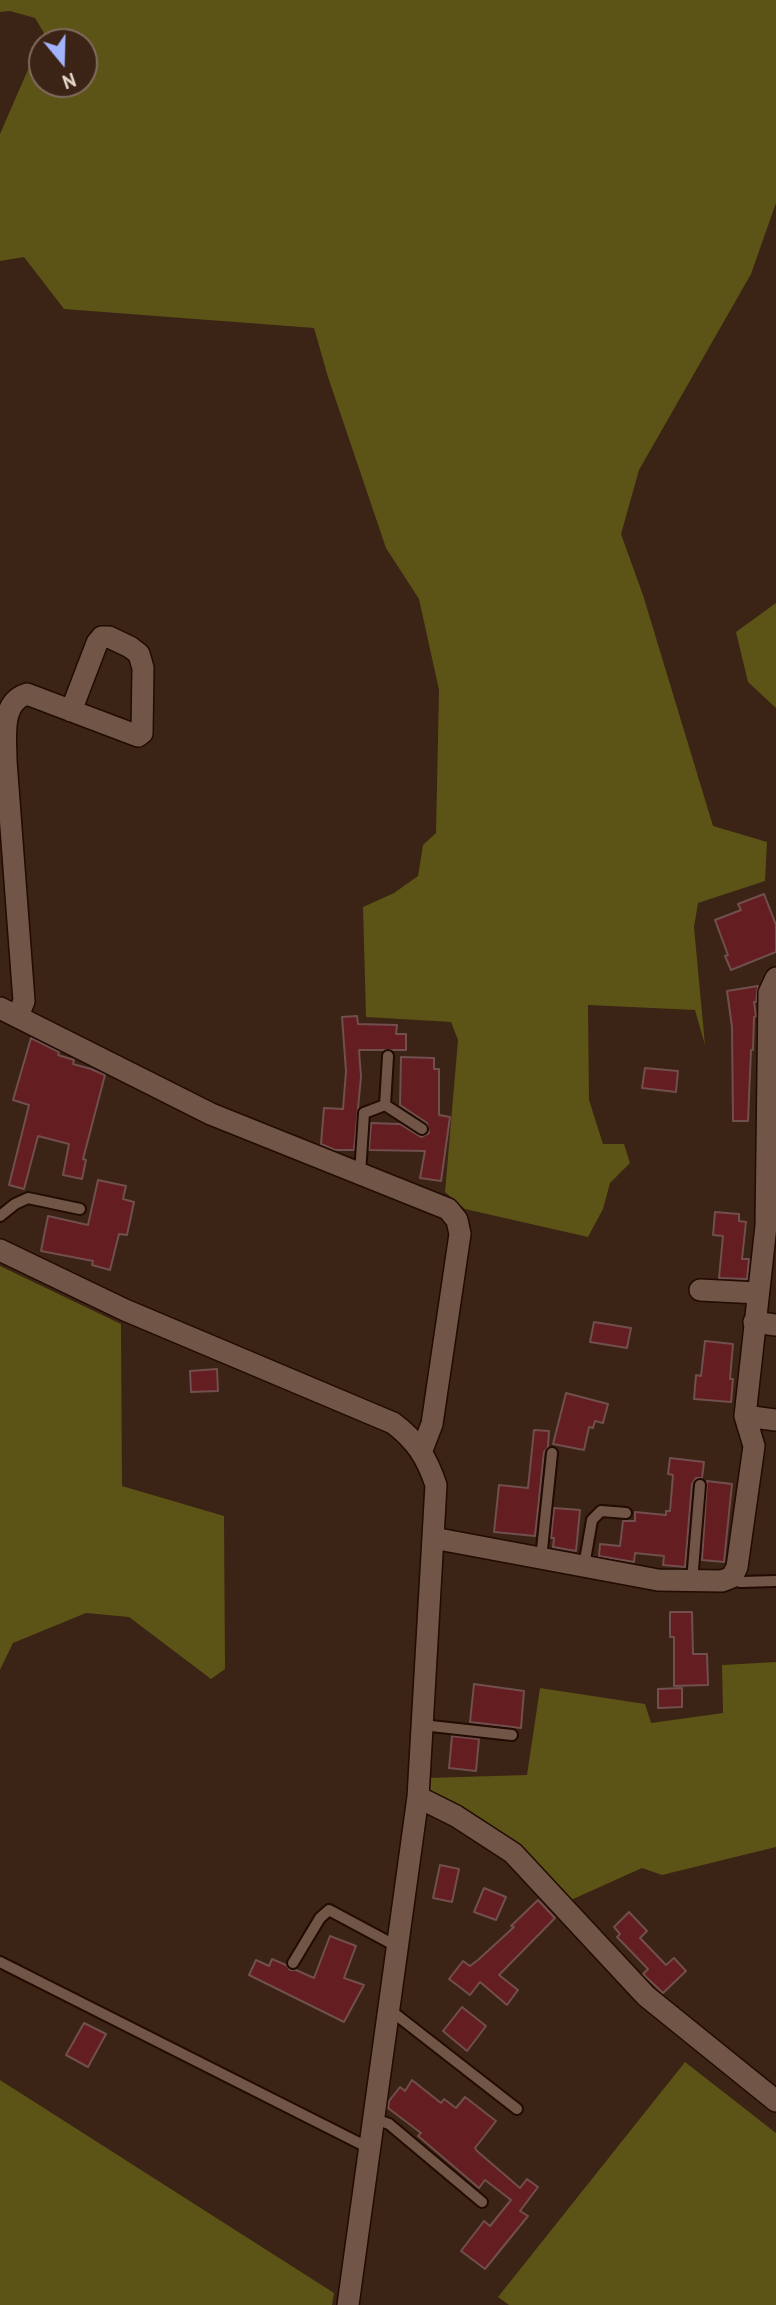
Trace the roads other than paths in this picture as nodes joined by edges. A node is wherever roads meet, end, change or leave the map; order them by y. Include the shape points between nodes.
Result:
1 (71, 711) junction
2 (776, 978) edge
3 (773, 1003) edge
4 (9, 1012) edge
5 (388, 1056) dead end
6 (385, 1105) junction
7 (422, 1129) dead end
8 (360, 1174) junction
9 (80, 1209) dead end
10 (0, 1216) edge
11 (771, 1227) edge
12 (0, 1251) edge
13 (700, 1290) dead end
14 (758, 1293) junction
15 (754, 1322) junction
16 (776, 1325) edge
17 (745, 1416) junction
18 (776, 1420) edge
19 (422, 1450) junction
20 (552, 1453) dead end
21 (700, 1485) dead end
22 (626, 1513) dead end
23 (433, 1538) junction
24 (541, 1559) junction
25 (584, 1566) junction
26 (732, 1577) junction
27 (692, 1581) junction
28 (776, 1581) edge
29 (422, 1726) junction
30 (512, 1735) dead end
31 (418, 1797) junction
32 (398, 1947) junction
33 (0, 1962) edge
34 (293, 1963) dead end
35 (390, 2010) junction
36 (776, 2101) edge
37 (517, 2109) dead end
38 (375, 2119) junction
39 (371, 2149) junction
40 (482, 2202) dead end
41 (348, 2305) edge

1 - 1 street via 102,637 139,654 142,733 138,736
1 - 4 street via 27,694 15,699 5,726 24,1001
2 - 3 street
3 - 11 street
4 - 8 street via 211,1114
5 - 6 lane
6 - 7 lane
6 - 8 lane via 363,1113
8 - 19 street via 448,1209 457,1220 460,1234 432,1424
9 - 10 lane via 28,1198
11 - 14 street
12 - 19 street via 125,1310 393,1423
13 - 14 street
14 - 15 street
15 - 16 street
15 - 17 street
17 - 18 street
17 - 26 street via 754,1446
19 - 23 street via 436,1485
20 - 24 lane
21 - 27 lane
22 - 25 lane via 601,1511 592,1520
23 - 24 street
23 - 29 street
24 - 25 street
25 - 27 street via 658,1580
26 - 27 street
26 - 28 lane via 740,1582
29 - 30 lane
29 - 31 street
31 - 32 street
31 - 36 street via 513,1853 646,1996
32 - 34 lane via 329,1910
32 - 35 street
33 - 39 lane
35 - 37 lane
35 - 38 street
38 - 39 street
38 - 40 lane via 389,2124
39 - 41 street

